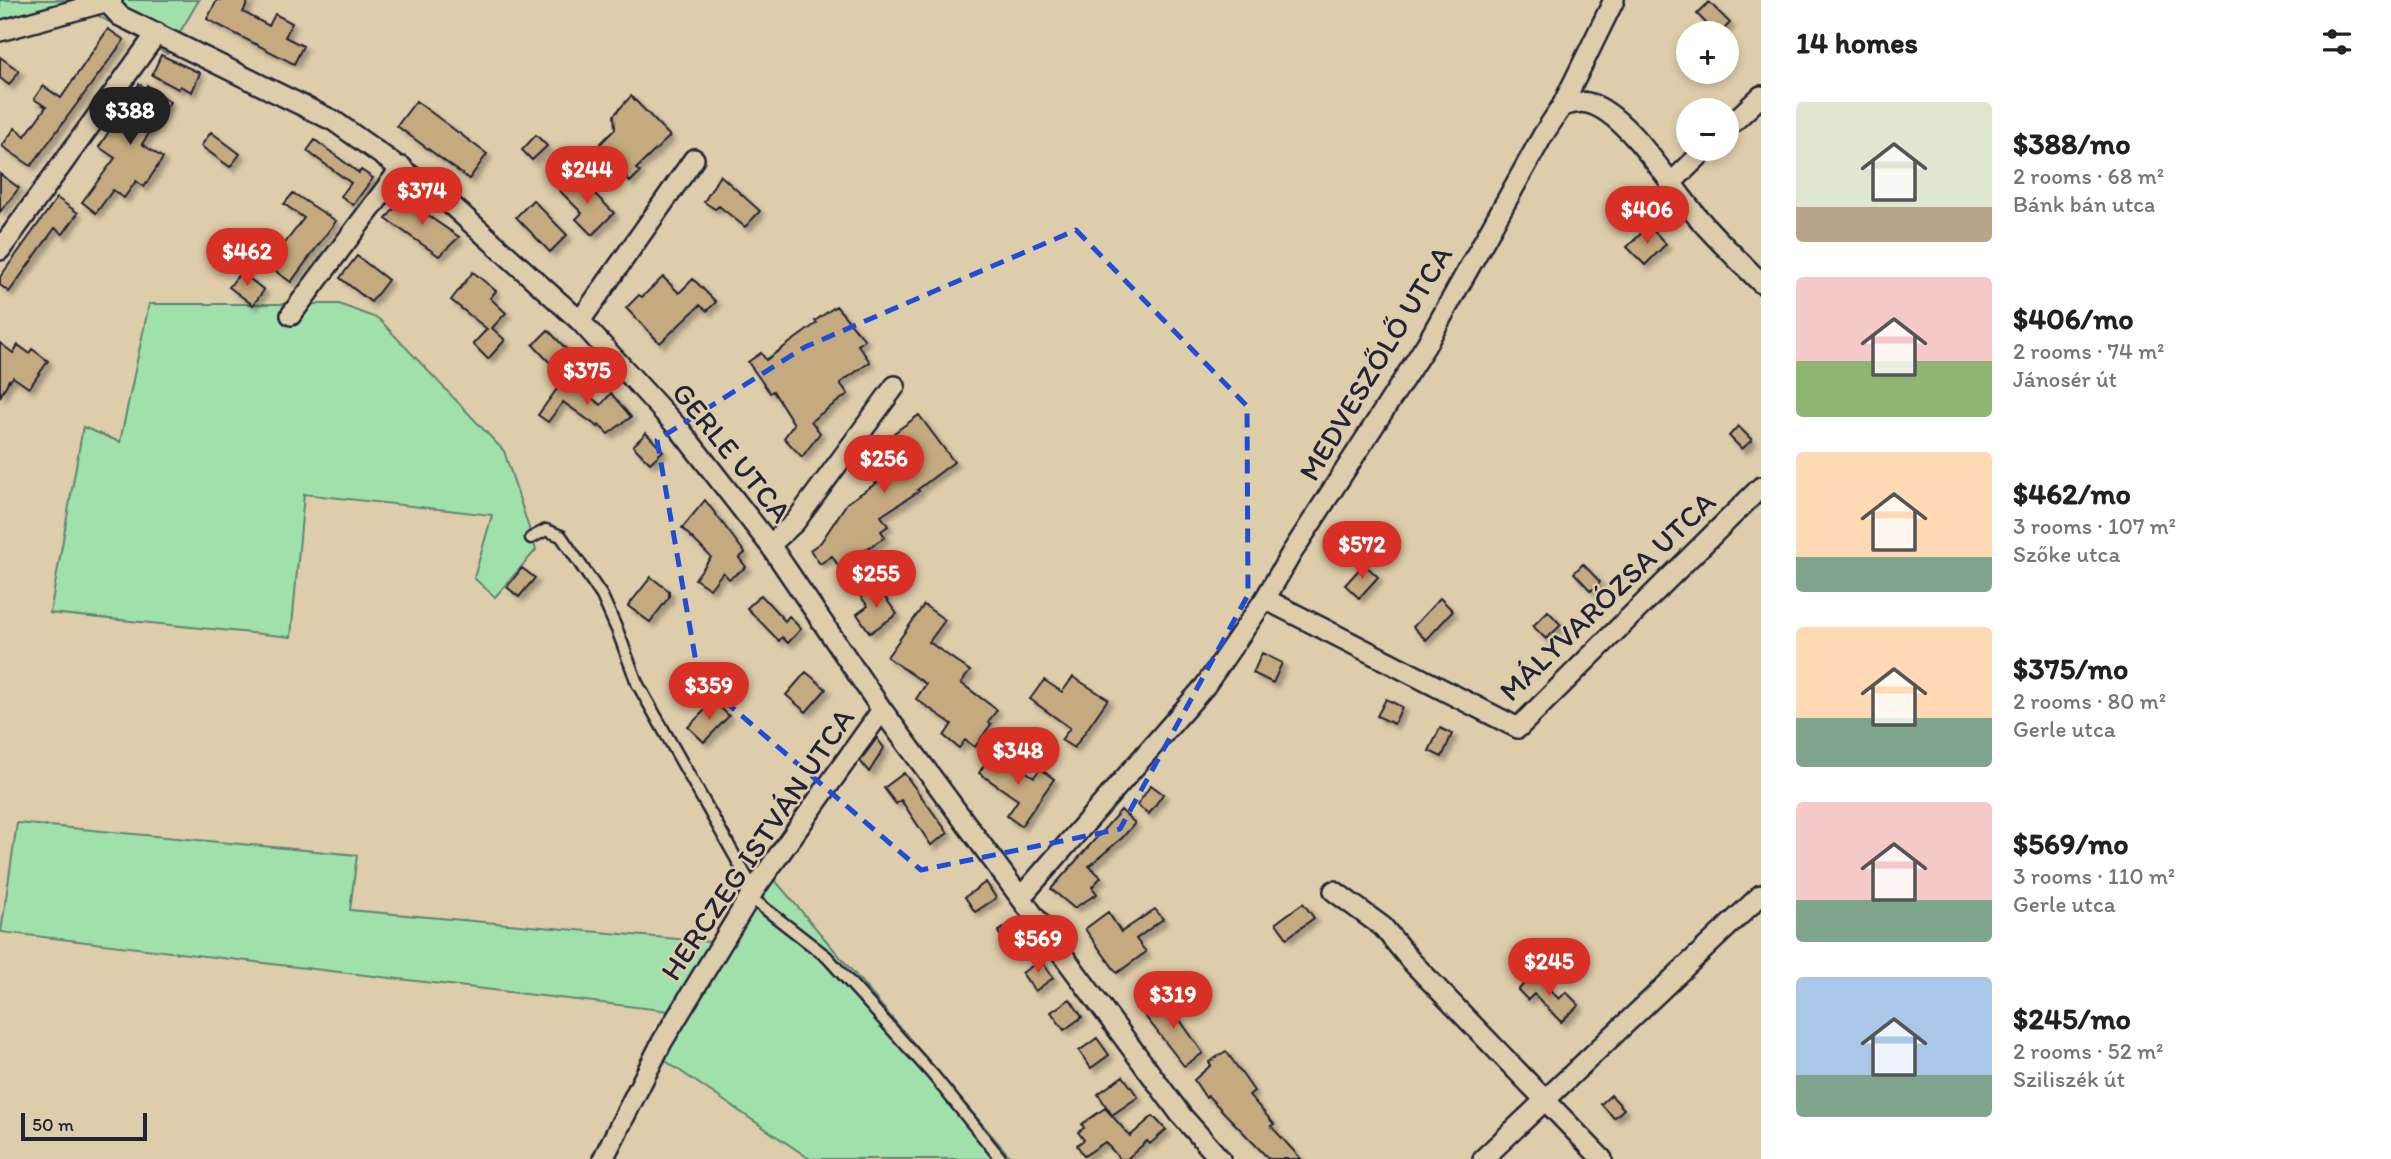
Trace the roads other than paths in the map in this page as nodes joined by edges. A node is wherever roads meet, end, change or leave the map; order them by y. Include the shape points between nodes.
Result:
1 (1614, 0) edge
2 (109, 1) edge
3 (0, 31) edge
4 (157, 33) junction
5 (1761, 96) edge
6 (1562, 106) junction
7 (1739, 117) edge
8 (694, 159) dead end
9 (1694, 161) edge
10 (402, 167) junction
11 (1670, 184) junction
12 (0, 250) edge
13 (1761, 283) edge
14 (291, 315) dead end
15 (580, 321) junction
16 (895, 386) dead end
17 (1761, 487) edge
18 (531, 538) dead end
19 (770, 545) junction
20 (1265, 599) junction
21 (883, 710) junction
22 (1334, 891) dead end
23 (752, 893) junction
24 (1761, 895) edge
25 (1021, 897) junction
26 (1544, 1100) junction
27 (603, 1159) edge
28 (1001, 1159) edge
29 (1220, 1159) edge
30 (1483, 1159) edge
31 (1602, 1159) edge

1 - 6 street, MEDVESZŐLŐ UTCA
2 - 3 street
2 - 4 street, GERLE UTCA via 120,16
4 - 10 street, GERLE UTCA via 334,121
4 - 12 street
5 - 7 street
6 - 11 street via 1579,101 1611,116
6 - 20 street, MEDVESZŐLŐ UTCA via 1426,345
8 - 15 street
9 - 11 street
10 - 14 street
10 - 15 street, GERLE UTCA via 448,202
11 - 13 street
15 - 19 street, GERLE UTCA via 681,431
16 - 19 street via 795,522
17 - 20 street, MÁLYVARÓZSA UTCA via 1518,728
18 - 23 lane via 546,530 561,536 602,596 637,683
19 - 21 street, GERLE UTCA
20 - 25 street, MEDVESZŐLŐ UTCA via 1205,685
21 - 23 street, HERCZEG ISTVÁN UTCA
21 - 25 street, GERLE UTCA
22 - 26 street via 1383,927
23 - 27 street, HERCZEG ISTVÁN UTCA via 662,1042
23 - 28 lane via 827,957
24 - 26 street
25 - 29 street, GERLE UTCA via 1181,1115
26 - 30 street
26 - 31 street

